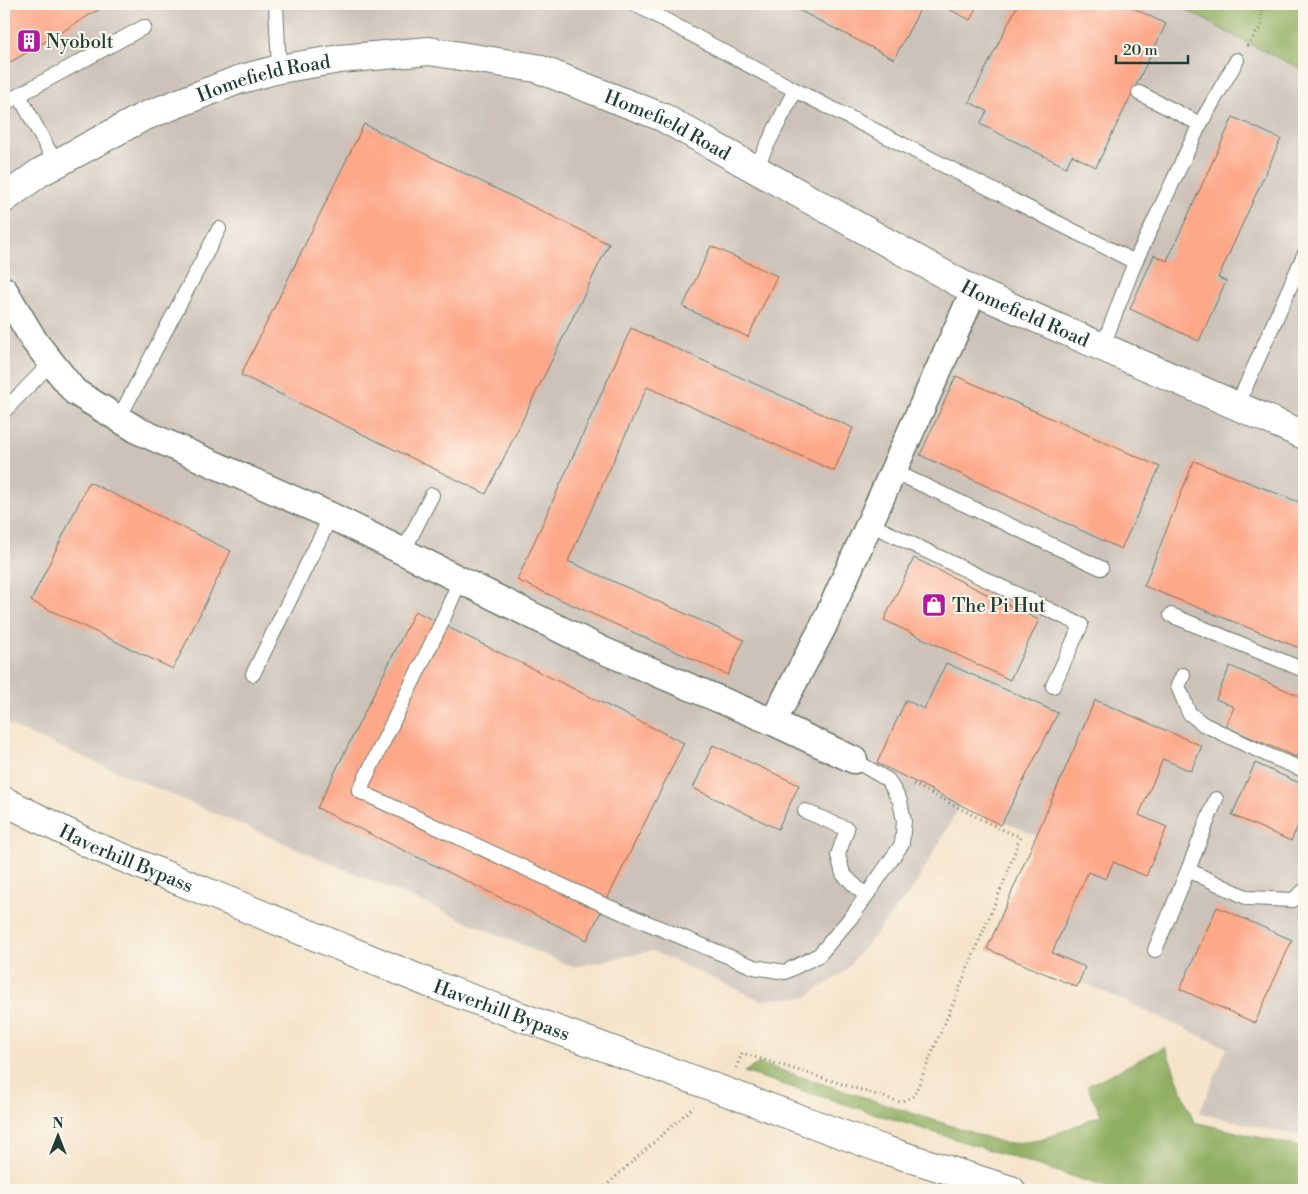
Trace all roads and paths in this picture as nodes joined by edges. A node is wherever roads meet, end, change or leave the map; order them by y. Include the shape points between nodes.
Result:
1 (276, 4) edge
2 (635, 4) edge
3 (1261, 4) edge
4 (144, 27) dead end
5 (1261, 27) dead end
6 (1237, 60) dead end
7 (279, 69) junction
8 (795, 90) junction
9 (1140, 93) dead end
10 (19, 95) junction
11 (4, 104) edge
12 (1200, 124) junction
13 (56, 164) junction
14 (755, 169) junction
15 (4, 198) edge
16 (219, 230) dead end
17 (1304, 255) edge
18 (1136, 262) junction
19 (4, 290) edge
20 (974, 291) junction
21 (1102, 348) junction
22 (51, 362) junction
23 (1237, 406) junction
24 (4, 411) edge
25 (119, 418) junction
26 (1304, 435) edge
27 (893, 471) junction
28 (432, 495) dead end
29 (331, 516) junction
30 (870, 524) junction
31 (403, 552) junction
32 (1101, 568) dead end
33 (460, 580) junction
34 (1171, 615) dead end
35 (1304, 670) edge
36 (253, 674) dead end
37 (1183, 675) dead end
38 (1054, 686) dead end
39 (773, 722) junction
40 (854, 760) joint
41 (1304, 770) edge
42 (906, 780) dead end
43 (1216, 799) dead end
44 (4, 801) edge
45 (805, 811) dead end
46 (1188, 870) junction
47 (1304, 891) edge
48 (866, 896) junction
49 (1155, 950) dead end
50 (720, 1089) junction
51 (601, 1190) edge
52 (1011, 1190) edge

1 - 7 lane
2 - 8 lane
3 - 5 path
4 - 10 lane
6 - 12 lane
7 - 13 street, Homefield Road via 238,80 144,117
7 - 14 street, Homefield Road via 340,58 429,51 536,68 662,117
8 - 14 lane
8 - 18 lane
9 - 12 lane
10 - 11 lane
10 - 13 lane
12 - 18 lane
13 - 15 street, Homefield Road
14 - 20 street, Homefield Road
16 - 25 lane
17 - 23 lane
18 - 21 lane
19 - 22 street
20 - 21 street, Homefield Road
20 - 27 street
21 - 23 street, Homefield Road
22 - 24 lane
22 - 25 street via 75,392
23 - 26 street, Homefield Road
25 - 29 street via 139,431
27 - 30 street
27 - 32 lane
28 - 31 lane
29 - 31 street
29 - 36 lane
30 - 38 lane via 1081,625
30 - 39 street via 824,627
31 - 33 street
33 - 39 street via 602,650
33 - 48 lane via 359,791 604,905 754,967 785,972 819,955
34 - 35 lane
37 - 41 lane via 1178,686 1184,701 1189,713 1203,724
39 - 40 street
40 - 48 lane via 888,780 900,801 904,821 902,844
42 - 50 path via 1020,837 914,1096 900,1102 742,1054
43 - 46 lane
44 - 50 street, Haverhill Bypass via 92,845 429,984
45 - 48 lane via 846,829 838,855 843,874
46 - 47 lane via 1248,898 1293,900
46 - 49 lane
50 - 51 path
50 - 52 street, Haverhill Bypass via 886,1150

